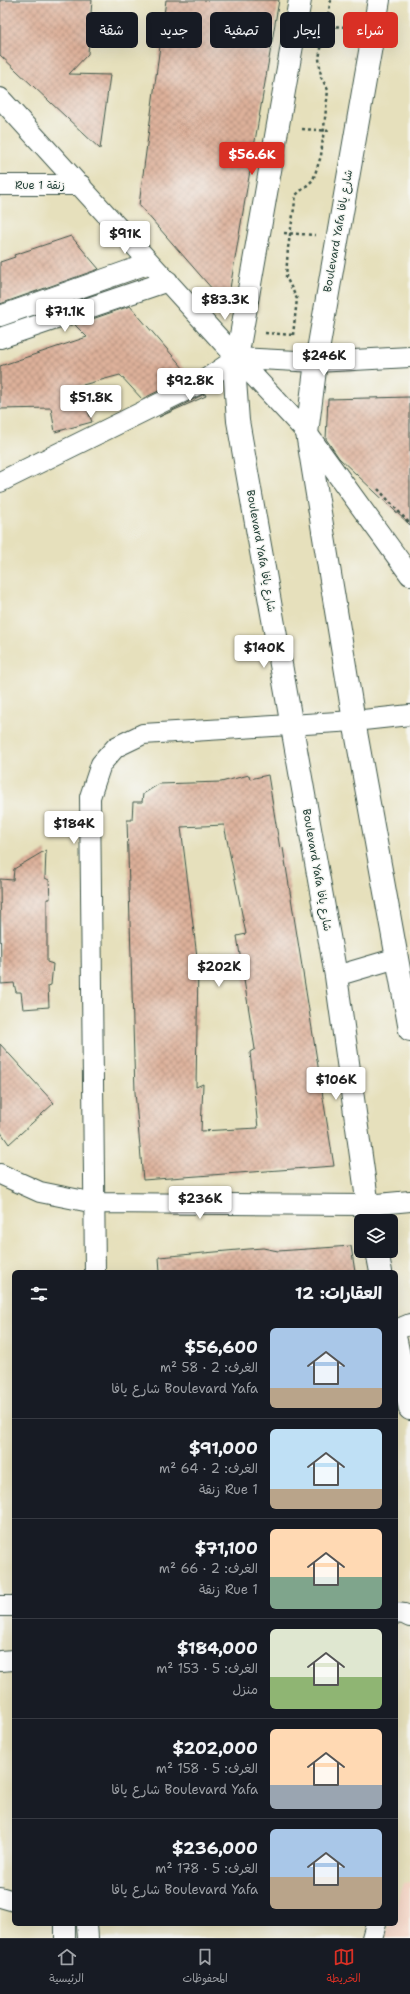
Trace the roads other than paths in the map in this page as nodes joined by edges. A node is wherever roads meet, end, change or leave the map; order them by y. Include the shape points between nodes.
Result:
1 (300, 0) edge
2 (379, 0) edge
3 (0, 98) edge
4 (0, 185) edge
5 (81, 185) junction
6 (150, 263) junction
7 (168, 281) junction
8 (0, 316) edge
9 (0, 338) edge
10 (410, 357) edge
11 (237, 358) junction
12 (316, 362) junction
13 (307, 433) junction
14 (0, 482) edge
15 (410, 575) edge
16 (410, 715) edge
17 (354, 720) junction
18 (291, 724) junction
19 (397, 958) junction
20 (336, 976) junction
21 (410, 1030) edge
22 (0, 1174) edge
23 (410, 1201) edge
24 (95, 1203) junction
25 (369, 1213) edge
26 (378, 1258) edge
27 (95, 1270) edge
28 (381, 1270) edge
29 (410, 1324) edge
30 (398, 1329) edge
31 (398, 1351) edge
32 (410, 1409) edge
33 (0, 1606) edge
34 (12, 1606) edge
35 (12, 1660) edge
36 (0, 1661) edge
37 (0, 1897) edge
38 (12, 1900) edge
39 (65, 1926) edge
40 (87, 1926) edge
41 (375, 1926) edge
42 (65, 1938) edge
43 (88, 1938) edge
44 (372, 1938) edge

1 - 11 street, Boulevard Yafa شارع يافا
2 - 12 street, Boulevard Yafa شارع يافا
3 - 5 street
4 - 5 street, Rue 1 زنقة
5 - 6 street
6 - 7 street
6 - 8 street
7 - 9 street
7 - 11 street
10 - 12 street
11 - 12 street
11 - 13 street
11 - 14 street via 197,385
11 - 18 street, Boulevard Yafa شارع يافا via 235,380 238,421
12 - 13 street, Boulevard Yafa شارع يافا
13 - 15 street
13 - 17 street, Boulevard Yafa شارع يافا
16 - 17 street
17 - 18 street
17 - 19 street, Boulevard Yafa شارع يافا
18 - 20 street, Boulevard Yafa شارع يافا
18 - 24 street via 143,734 116,747 101,764 90,797
19 - 20 street
19 - 21 street, Boulevard Yafa شارع يافا
20 - 25 street, Boulevard Yafa شارع يافا
22 - 24 street via 40,1192
23 - 25 street
24 - 25 street
24 - 27 street
26 - 28 street
29 - 30 street
31 - 32 street
33 - 34 street
35 - 36 street
37 - 38 street
39 - 42 street
40 - 43 street
41 - 44 street

